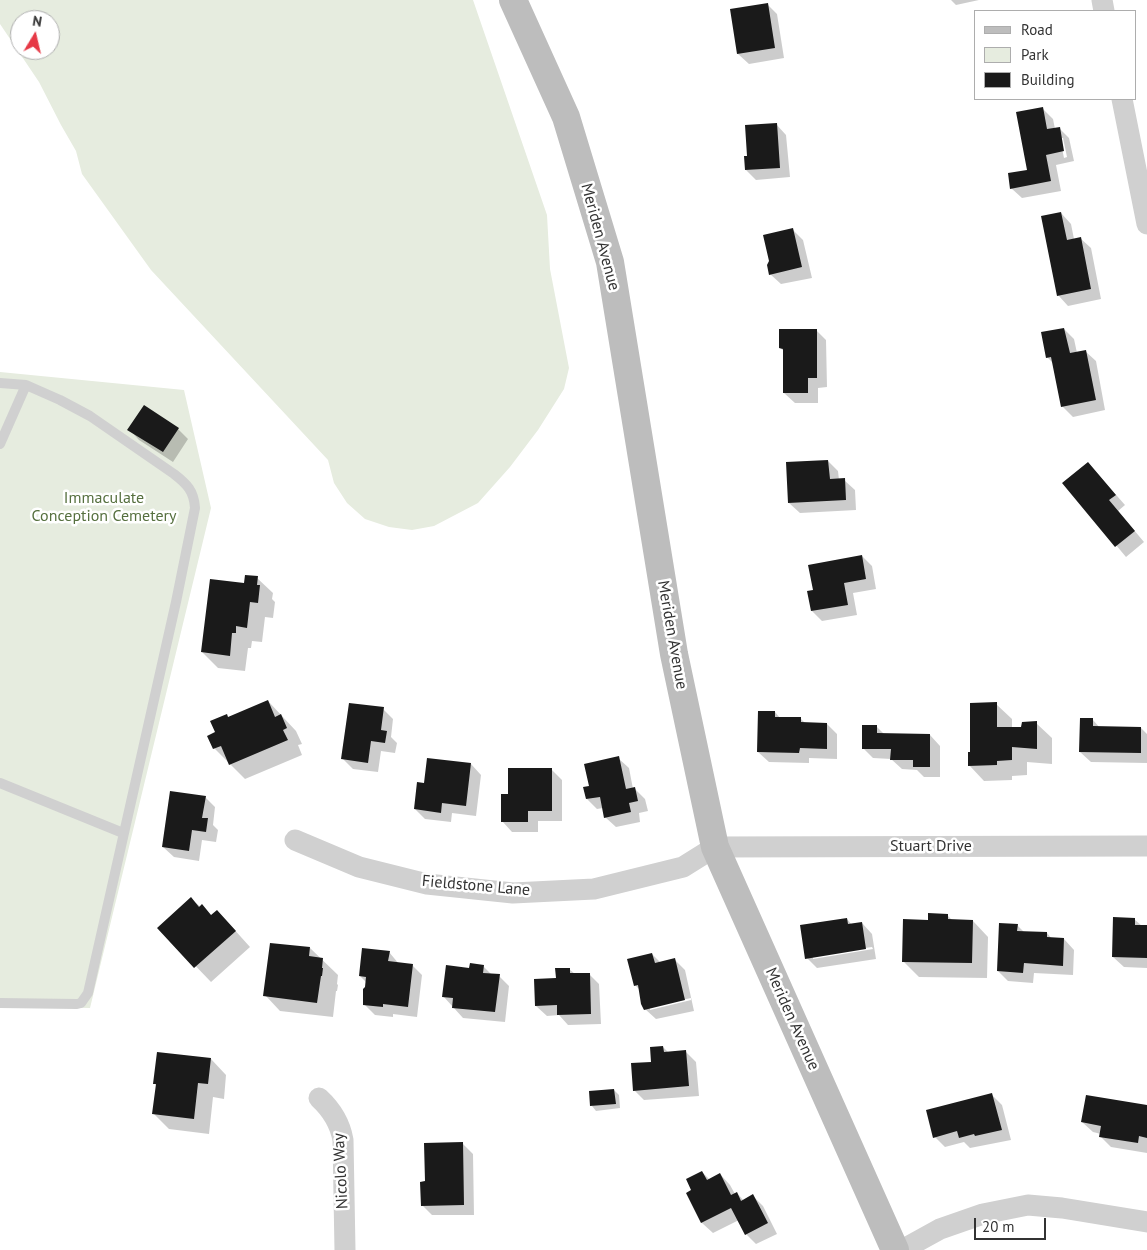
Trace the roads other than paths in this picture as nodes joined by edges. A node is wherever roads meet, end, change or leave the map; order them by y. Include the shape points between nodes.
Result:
1 (513, 0) edge
2 (1122, 100) edge
3 (1147, 224) edge
4 (0, 383) edge
5 (26, 385) junction
6 (0, 444) edge
7 (0, 783) edge
8 (123, 833) junction
9 (296, 840) dead end
10 (1147, 846) edge
11 (715, 847) junction
12 (0, 1003) edge
13 (319, 1098) dead end
14 (1147, 1222) edge
15 (345, 1250) edge
16 (895, 1250) edge
17 (902, 1250) edge

1 - 11 main road, Meriden Avenue via 566,117 610,262 674,654
2 - 3 street
4 - 5 lane
5 - 6 lane
5 - 8 lane via 97,421 163,465 184,482 194,496 195,508 176,602
7 - 8 lane
8 - 12 lane via 86,996 81,1003
9 - 11 street, Fieldstone Lane via 359,868 417,882 513,893 594,888 683,867
10 - 11 street, Stuart Drive
11 - 16 main road, Meriden Avenue
13 - 15 street, Nicolo Way via 334,1115 343,1140
14 - 17 street via 1028,1205 983,1214 940,1228

